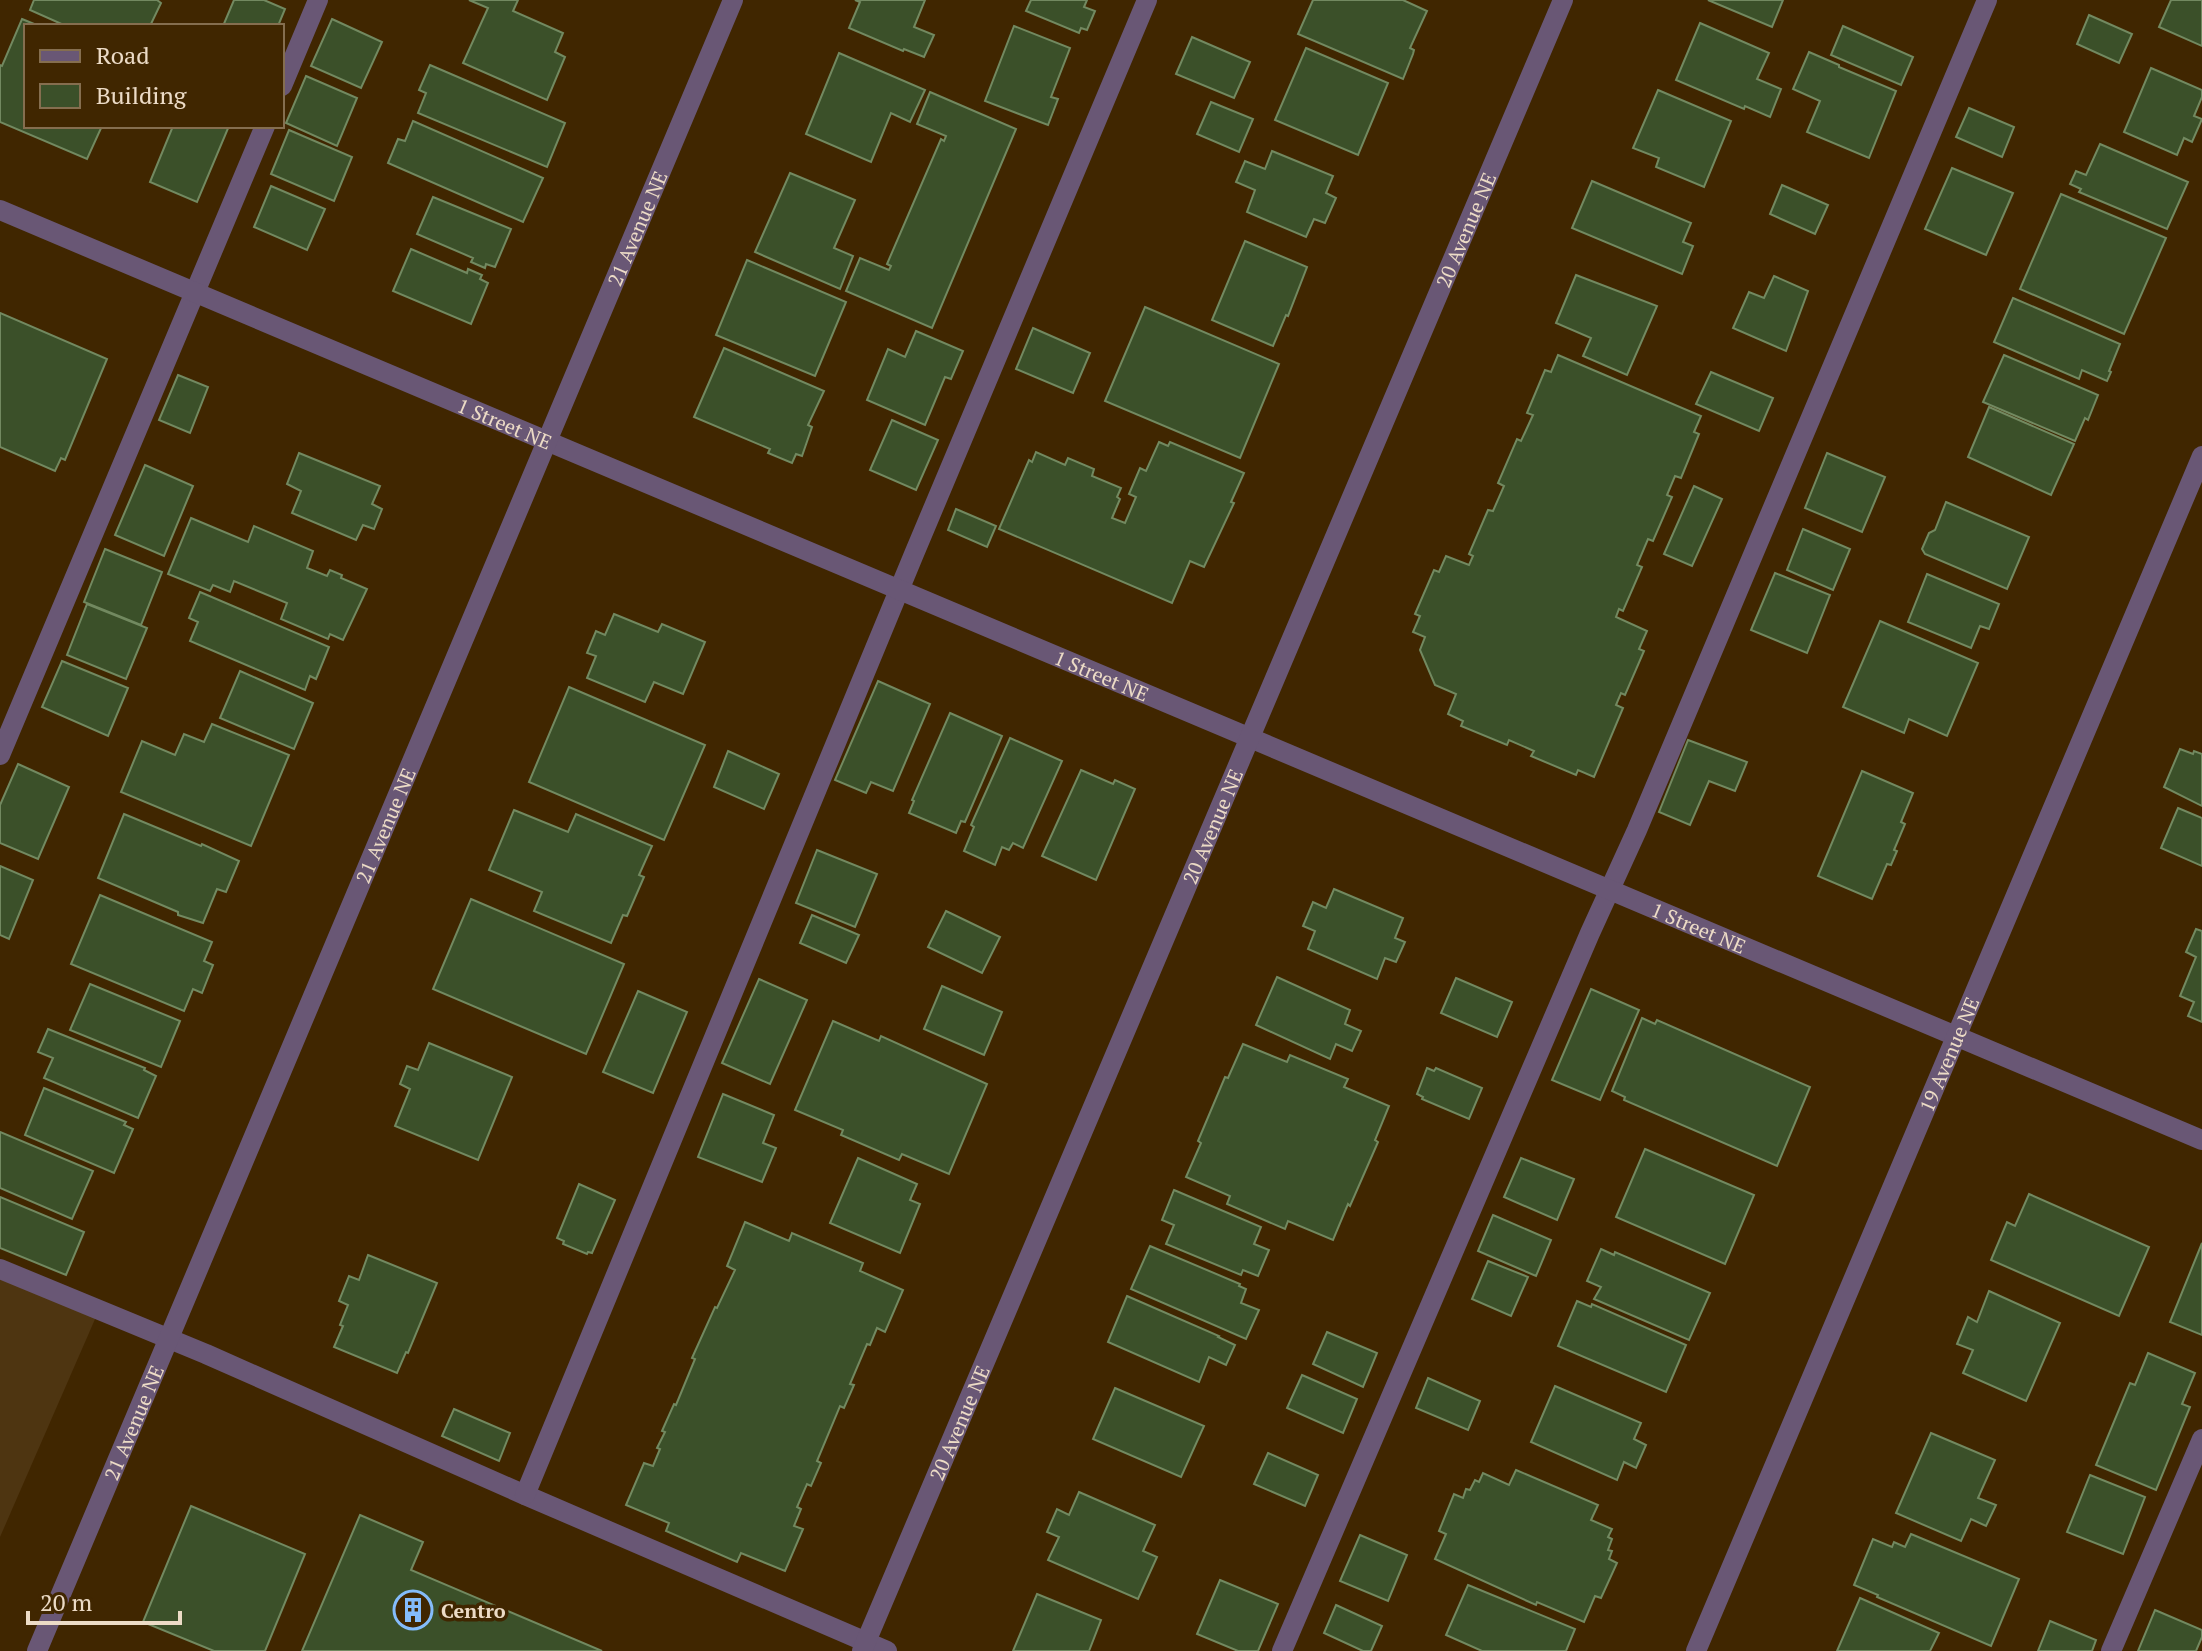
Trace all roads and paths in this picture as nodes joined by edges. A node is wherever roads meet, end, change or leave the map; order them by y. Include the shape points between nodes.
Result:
1 (318, 0) edge
2 (733, 0) edge
3 (1147, 0) edge
4 (1563, 0) edge
5 (1987, 0) edge
6 (284, 81) edge
7 (264, 128) edge
8 (0, 210) edge
9 (195, 291) junction
10 (547, 440) junction
11 (2202, 456) edge
12 (900, 589) junction
13 (1250, 738) junction
14 (0, 755) edge
15 (1609, 890) junction
16 (1955, 1036) junction
17 (2202, 1140) edge
18 (0, 1269) edge
19 (168, 1338) junction
20 (2202, 1439) edge
21 (525, 1495) junction
22 (864, 1647) edge
23 (37, 1651) edge
24 (887, 1651) edge
25 (1282, 1651) edge
26 (1696, 1651) edge
27 (2111, 1651) edge

1 - 6 street
2 - 10 street, 21 Avenue NE
3 - 12 street
4 - 13 street, 20 Avenue NE
5 - 15 street
7 - 9 street
8 - 9 street, 1 Street NE
9 - 10 street, 1 Street NE
9 - 14 street
10 - 12 street, 1 Street NE
10 - 19 street, 21 Avenue NE
11 - 16 street, 19 Avenue NE
12 - 13 street, 1 Street NE
12 - 21 street
13 - 15 street, 1 Street NE
13 - 22 street, 20 Avenue NE
15 - 16 street, 1 Street NE
15 - 25 street
16 - 17 street, 1 Street NE
16 - 26 street, 19 Avenue NE
18 - 19 street
19 - 21 street
19 - 23 street, 21 Avenue NE
20 - 27 street
21 - 22 street
22 - 24 street

